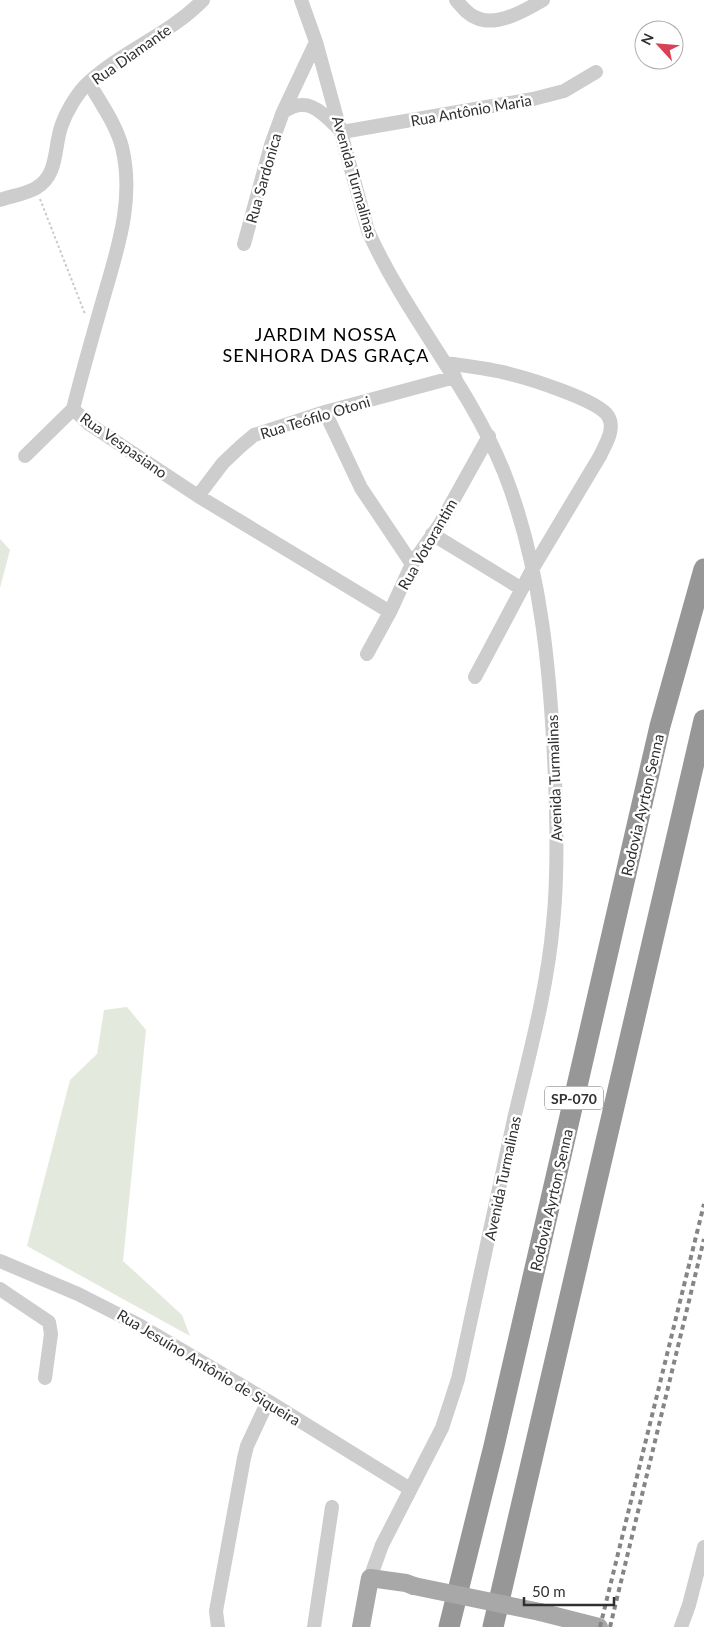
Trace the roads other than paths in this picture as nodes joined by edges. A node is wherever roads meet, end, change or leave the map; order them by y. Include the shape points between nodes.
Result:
1 (203, 0) edge
2 (301, 0) edge
3 (456, 0) edge
4 (543, 0) edge
5 (316, 42) junction
6 (596, 72) dead end
7 (89, 82) junction
8 (283, 112) junction
9 (342, 132) junction
10 (0, 200) edge
11 (244, 244) dead end
12 (445, 363) junction
13 (455, 377) junction
14 (73, 409) junction
15 (325, 412) junction
16 (489, 436) junction
17 (26, 456) dead end
18 (198, 496) junction
19 (432, 534) junction
20 (412, 564) junction
21 (533, 568) junction
22 (704, 570) edge
23 (522, 589) junction
24 (390, 612) junction
25 (367, 654) dead end
26 (476, 677) dead end
27 (704, 720) edge
28 (0, 1261) edge
29 (0, 1289) edge
30 (45, 1378) dead end
31 (268, 1401) junction
32 (410, 1489) junction
33 (332, 1507) dead end
34 (704, 1547) edge
35 (370, 1578) junction
36 (218, 1627) edge
37 (314, 1627) edge
38 (361, 1627) edge
39 (449, 1627) edge
40 (493, 1627) edge
41 (598, 1627) edge
42 (682, 1627) edge

1 - 7 street, Rua Diamante via 177,22
2 - 5 street, Avenida Turmalinas
3 - 4 street via 465,10 484,21 511,16
5 - 8 street, Rua Sardonica
5 - 9 street, Avenida Turmalinas
6 - 9 street, Rua Antônio Maria via 564,91 533,99
7 - 10 street, Rua Diamante via 69,109 61,127 53,165 45,181 35,189
7 - 14 street, Rua Vespasiano via 121,144 127,199 122,230
8 - 9 street, Rua Sardonica via 292,106 311,106
8 - 11 street, Rua Sardonica
9 - 12 street, Avenida Turmalinas via 372,240 395,285
12 - 13 street, Avenida Turmalinas
12 - 21 street via 510,374 576,396 601,408 609,417 611,426 600,456
13 - 15 street, Rua Teófilo Otoni
13 - 16 street, Avenida Turmalinas
14 - 17 street
14 - 18 street, Rua Vespasiano via 89,424
15 - 18 street, Rua Teófilo Otoni via 254,435 223,463
15 - 20 street via 361,488
16 - 19 street, Rua Votorantim
16 - 21 street, Avenida Turmalinas via 516,508
18 - 24 street, Rua Vespasiano
19 - 20 street, Rua Votorantim
19 - 23 street
20 - 24 street, Rua Votorantim
21 - 23 street
21 - 32 street, Avenida Turmalinas via 553,717 556,870 553,925 537,1022 458,1378 442,1428
22 - 39 highway, Rodovia Ayrton Senna / SP-070 via 660,726
23 - 26 street
24 - 25 street, Rua Votorantim
27 - 40 highway, SP-070
28 - 31 street, Rua Jesuíno Antônio de Siqueira via 113,1311
29 - 30 street via 49,1322 51,1334
31 - 32 street, Rua Jesuíno Antônio de Siqueira
31 - 36 street via 244,1458 216,1611
32 - 35 street, Avenida Turmalinas via 382,1545
33 - 37 street
34 - 42 street
35 - 38 main road
35 - 41 main road, bridge via 406,1583

